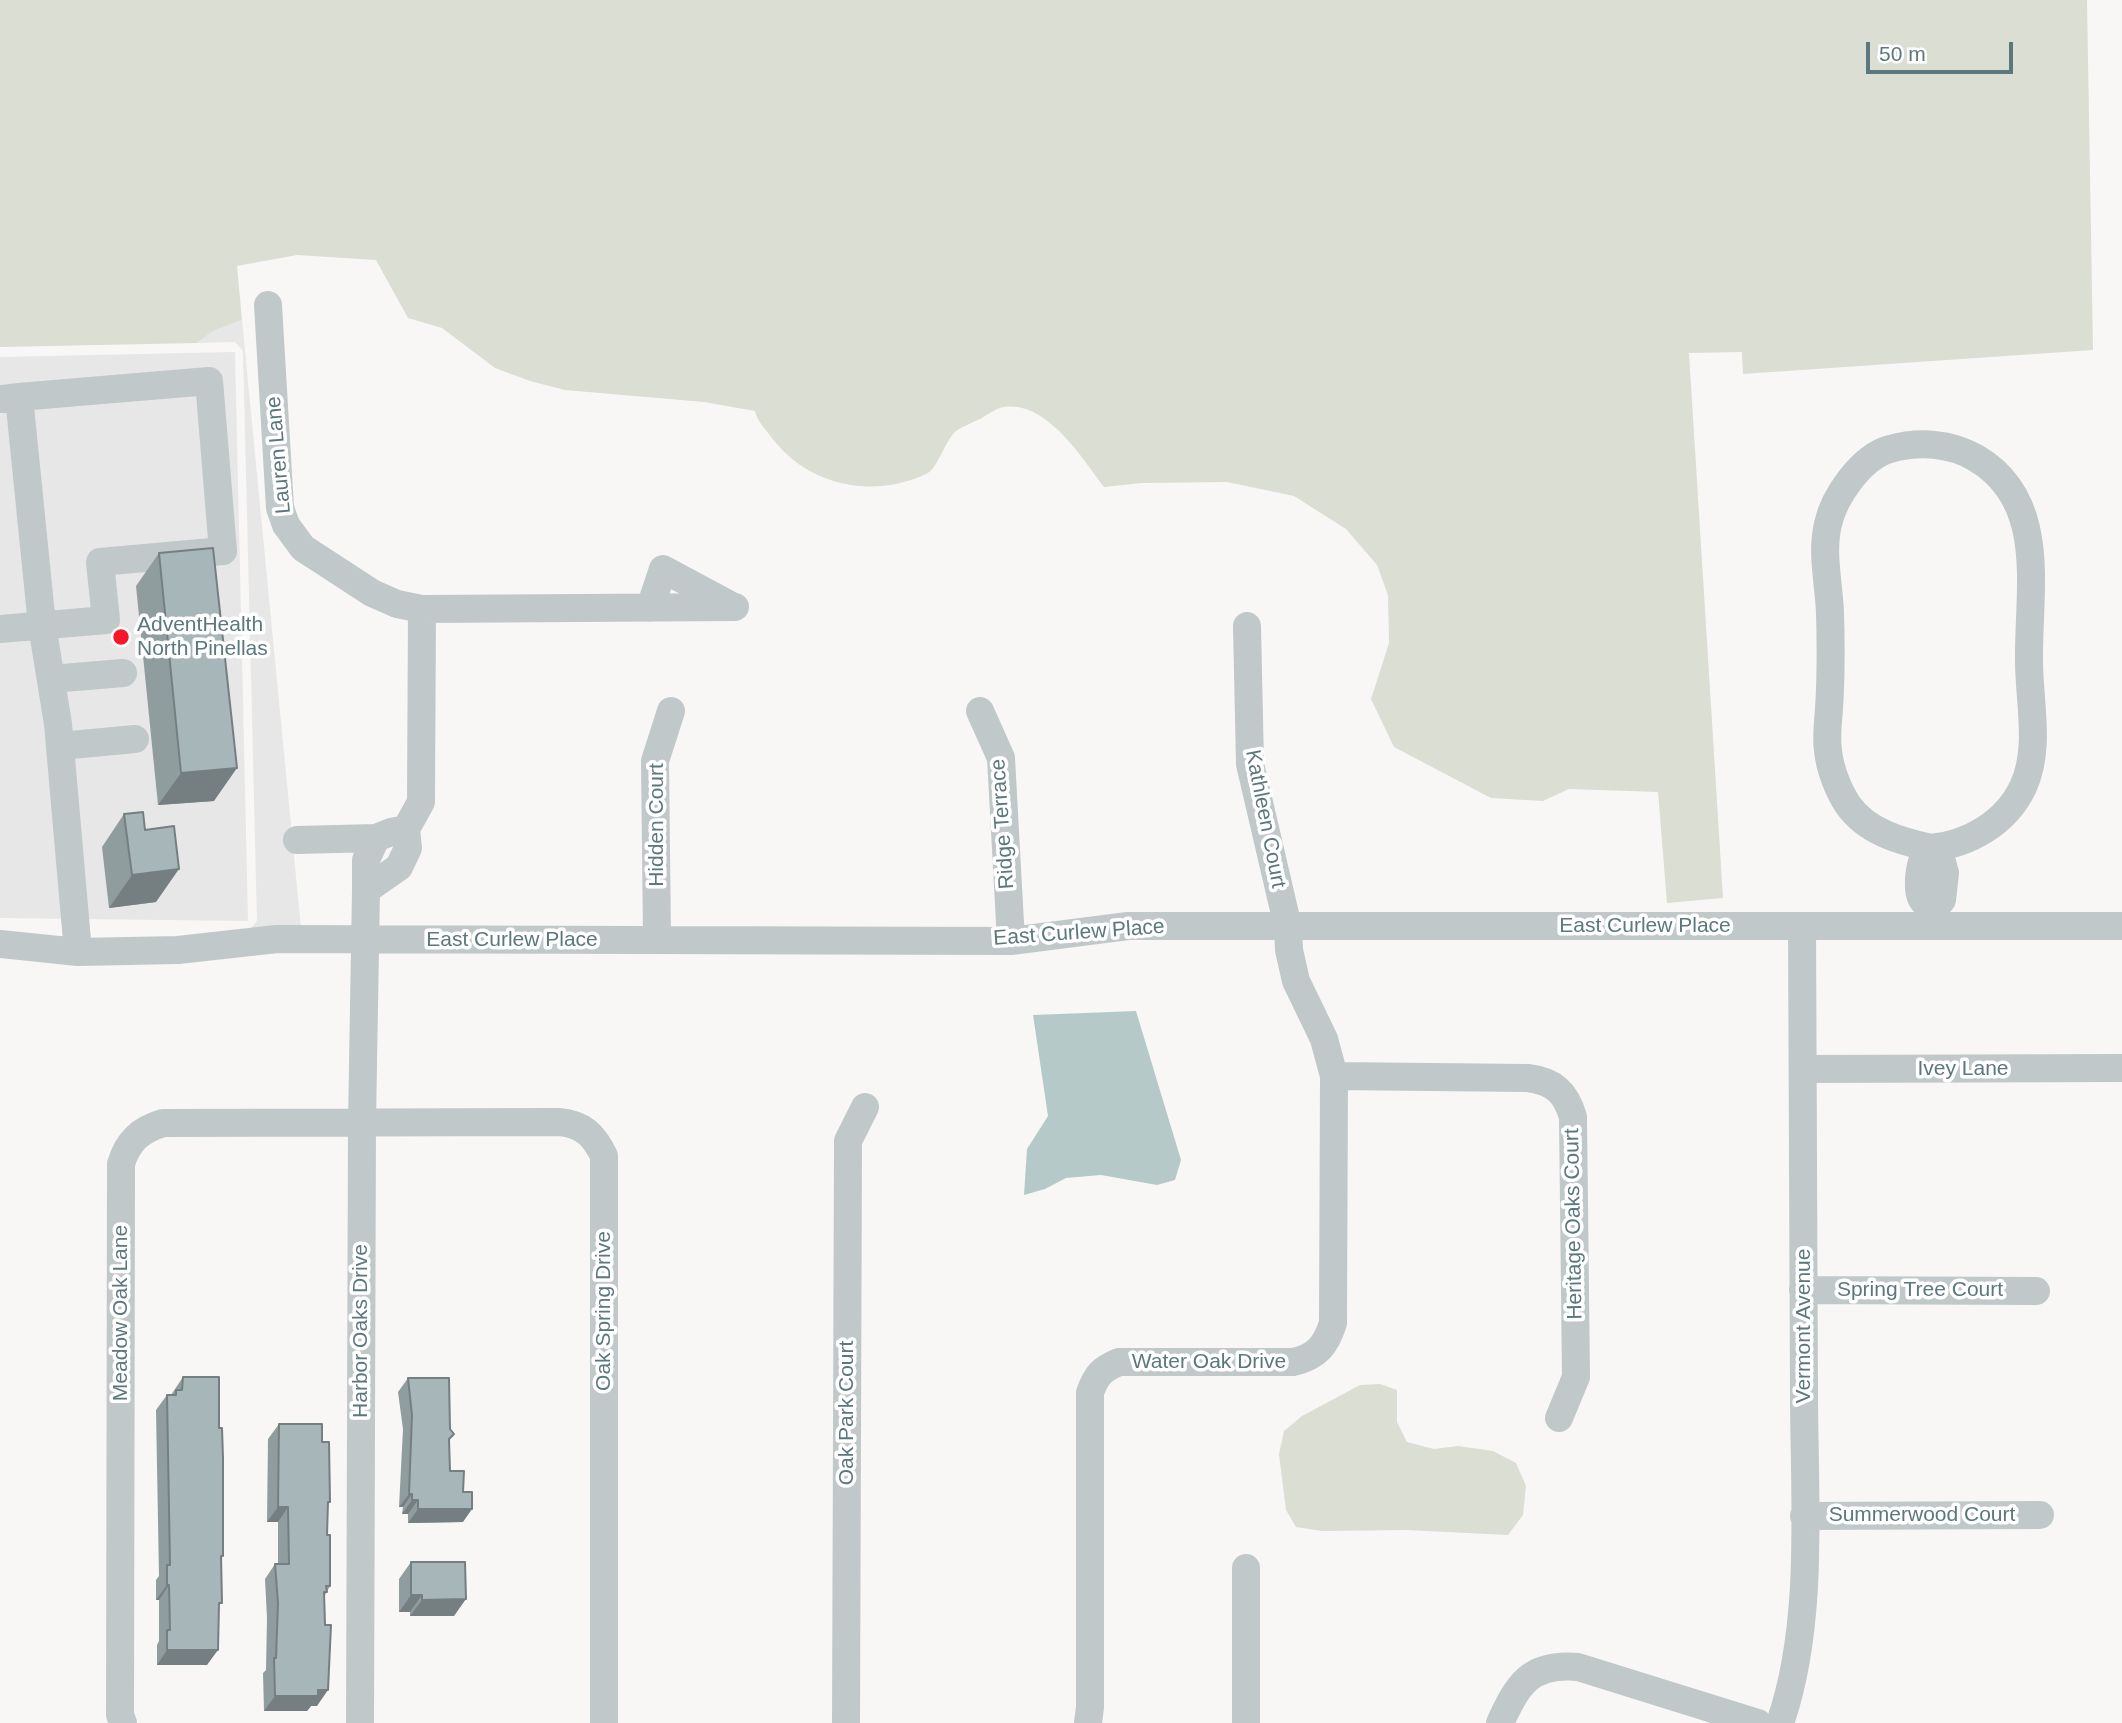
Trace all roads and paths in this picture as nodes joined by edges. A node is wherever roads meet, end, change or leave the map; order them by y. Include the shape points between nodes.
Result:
1 (268, 305) dead end
2 (10, 398) edge
3 (650, 608) dead end
4 (422, 609) junction
5 (42, 625) junction
6 (1247, 626) dead end
7 (0, 629) edge
8 (123, 673) dead end
9 (51, 680) junction
10 (671, 711) dead end
11 (980, 711) dead end
12 (135, 738) dead end
13 (60, 746) junction
14 (406, 829) junction
15 (376, 838) junction
16 (297, 840) dead end
17 (1931, 853) junction
18 (366, 890) junction
19 (1935, 916) junction
20 (1802, 926) junction
21 (2122, 926) edge
22 (1288, 927) junction
23 (365, 940) junction
24 (657, 940) junction
25 (1011, 941) junction
26 (0, 944) edge
27 (78, 952) junction
28 (2122, 1068) edge
29 (1803, 1069) junction
30 (1334, 1076) junction
31 (865, 1108) dead end
32 (362, 1122) junction
33 (1804, 1290) junction
34 (2036, 1291) dead end
35 (1559, 1418) dead end
36 (2040, 1515) dead end
37 (1804, 1516) junction
38 (1246, 1568) dead end
39 (123, 1723) edge
40 (360, 1723) edge
41 (604, 1723) edge
42 (846, 1723) edge
43 (1088, 1723) edge
44 (1246, 1723) edge
45 (1500, 1723) edge
46 (1758, 1723) edge
47 (1780, 1723) edge

1 - 4 street, Lauren Lane via 280,508 286,525 303,548 372,593
2 - 5 street
2 - 5 street via 209,381 223,551 100,562 106,620
3 - 4 street, Lauren Lane
4 - 14 street via 421,802
5 - 7 street
5 - 9 street
6 - 22 street, Kathleen Court via 1250,764
8 - 9 street
9 - 13 street
10 - 24 street, Hidden Court via 655,761
11 - 25 street, Ridge Terrace via 1002,758
12 - 13 street
13 - 27 street
14 - 15 street
14 - 18 street via 408,848 399,867
15 - 16 street
15 - 18 street via 366,860
17 - 17 street via 1984,831 2008,810 2023,787 2032,736 2025,517 1997,472 1956,449 1927,444 1886,450 1857,471 1833,506 1825,546 1831,769 1853,811 1883,834
17 - 19 street via 1942,862 1945,873
18 - 23 street
19 - 20 street, East Curlew Place
19 - 21 street, East Curlew Place
20 - 22 street, East Curlew Place
20 - 29 street, Vermont Avenue
22 - 25 street, East Curlew Place via 1128,926
22 - 30 street, Water Oak Drive via 1296,981 1324,1039
23 - 24 street, East Curlew Place
23 - 27 street, East Curlew Place via 263,939 178,950
23 - 32 street, Harbor Oaks Drive
24 - 25 street, East Curlew Place
26 - 27 street, East Curlew Place
28 - 29 street, Ivey Lane
29 - 33 street, Vermont Avenue
30 - 35 street, Heritage Oaks Court via 1528,1078 1549,1082 1564,1095 1573,1117 1576,1377
30 - 43 street, Water Oak Drive via 1334,1323 1322,1349 1293,1363 1119,1362 1103,1368 1095,1378 1090,1393
31 - 42 street, Oak Park Court via 848,1142
32 - 39 street, Meadow Oak Lane via 163,1123 134,1137 125,1151 121,1164
32 - 40 street, Harbor Oaks Drive
32 - 41 street, Oak Spring Drive via 573,1123 596,1138 604,1156
33 - 34 street, Spring Tree Court
33 - 37 street, Vermont Avenue
36 - 37 street, Summerwood Court
37 - 47 street, Vermont Avenue via 1802,1622
38 - 44 street
45 - 46 street via 1516,1689 1532,1675 1571,1667

